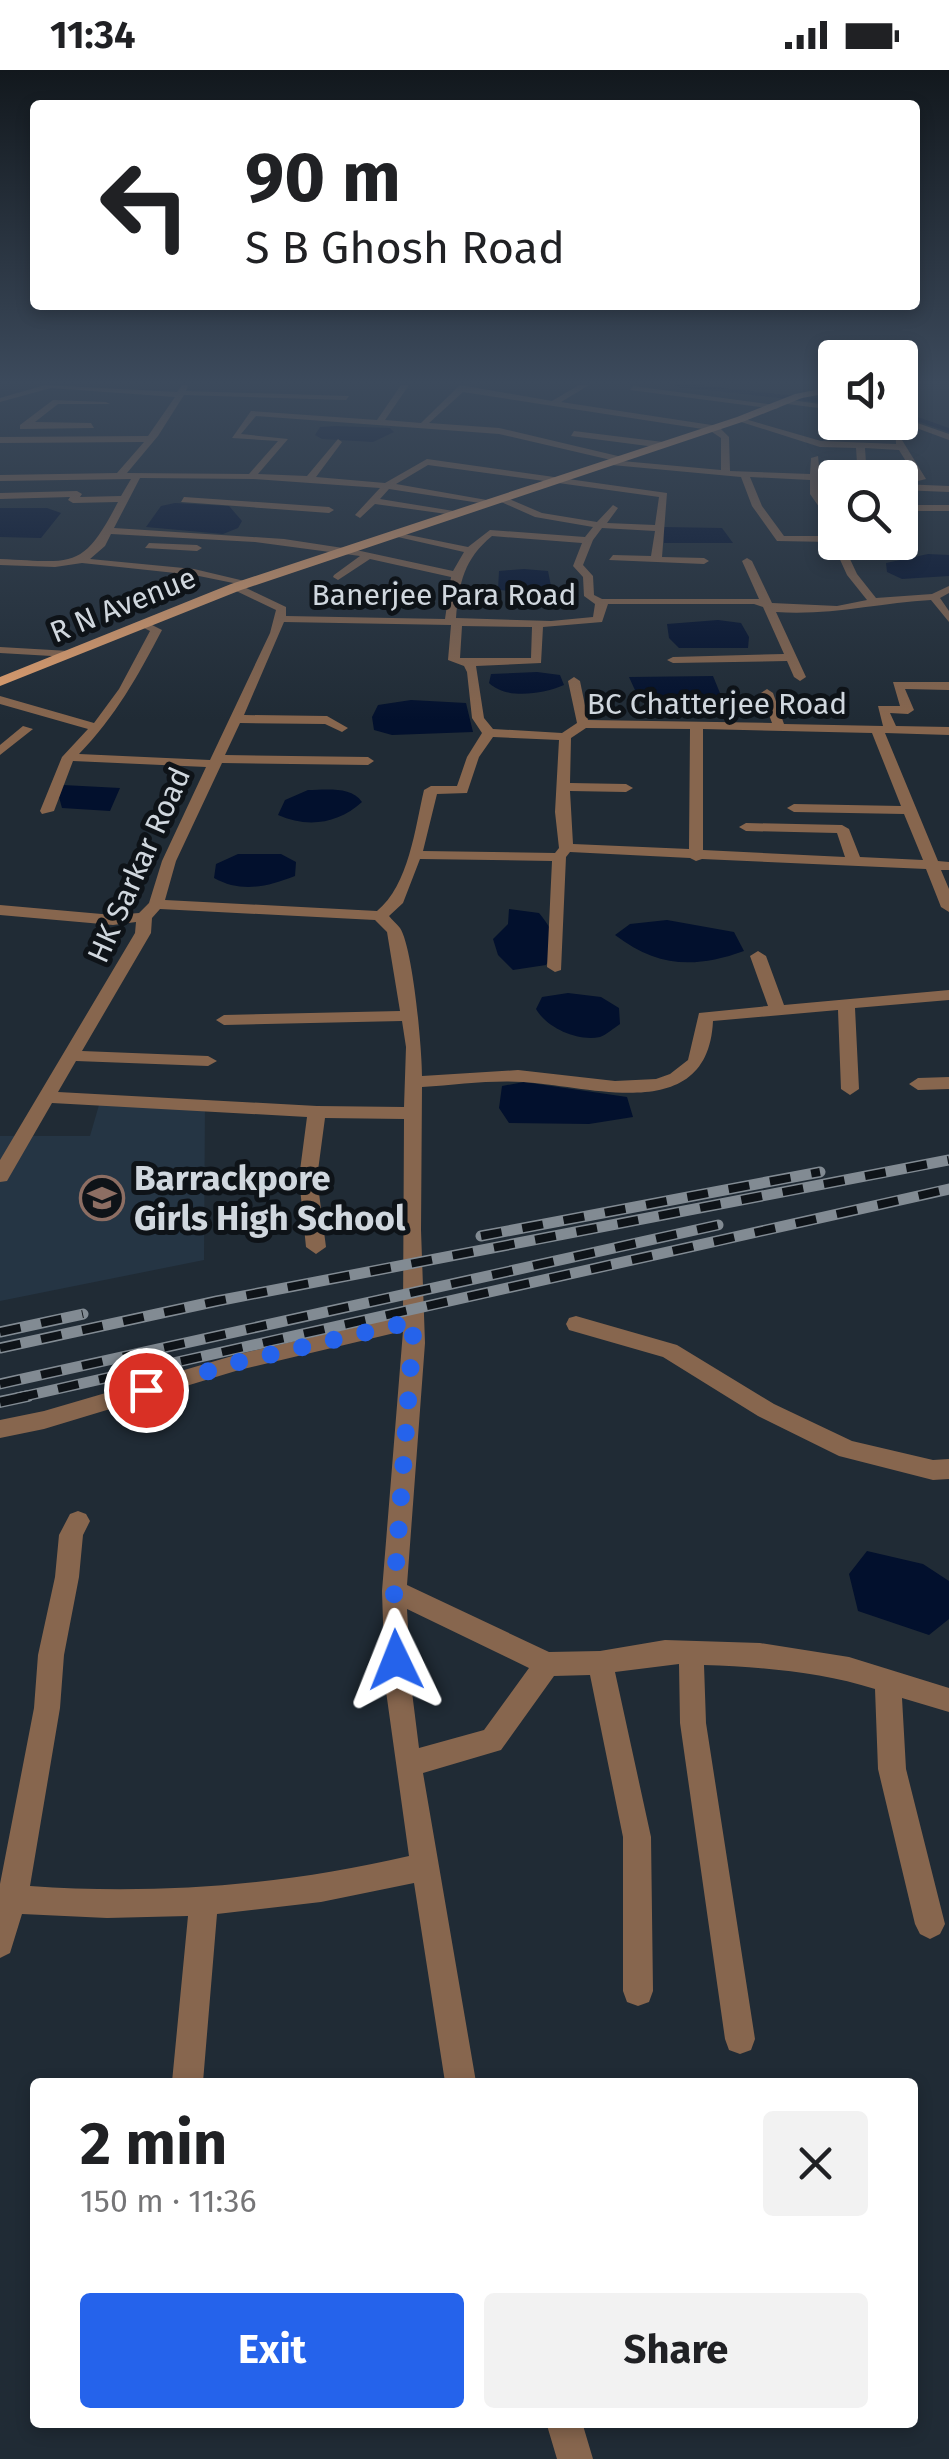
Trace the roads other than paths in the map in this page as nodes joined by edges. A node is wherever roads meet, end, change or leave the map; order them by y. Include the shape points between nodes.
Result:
1 (75, 496) edge
2 (315, 496) edge
3 (377, 496) edge
4 (466, 496) edge
5 (511, 496) edge
6 (664, 496) edge
7 (753, 496) edge
8 (123, 499) joint
9 (184, 500) dead end
10 (372, 501) junction
11 (497, 501) junction
12 (304, 508) junction
13 (613, 508) dead end
14 (918, 508) edge
15 (949, 508) edge
16 (329, 510) dead end
17 (461, 512) junction
18 (360, 515) dead end
19 (601, 525) junction
20 (658, 528) junction
21 (108, 530) junction
22 (394, 535) junction
23 (588, 540) junction
24 (818, 542) edge
25 (101, 544) junction
26 (818, 546) edge
27 (197, 548) dead end
28 (346, 550) junction
29 (467, 550) junction
30 (786, 550) dead end
31 (366, 557) junction
32 (613, 558) dead end
33 (85, 560) junction
34 (656, 560) junction
35 (845, 560) edge
36 (704, 561) dead end
37 (747, 561) dead end
38 (0, 562) edge
39 (457, 575) junction
40 (338, 577) dead end
41 (242, 585) junction
42 (949, 589) edge
43 (934, 597) junction
44 (874, 602) junction
45 (602, 604) junction
46 (766, 605) junction
47 (280, 619) junction
48 (949, 619) edge
49 (453, 621) junction
50 (142, 624) junction
51 (538, 624) junction
52 (0, 650) edge
53 (68, 654) junction
54 (792, 657) junction
55 (672, 660) dead end
56 (469, 663) junction
57 (800, 677) dead end
58 (574, 680) dead end
59 (0, 682) edge
60 (949, 686) edge
61 (767, 693) dead end
62 (0, 700) edge
63 (234, 720) junction
64 (583, 724) junction
65 (697, 724) junction
66 (778, 726) junction
67 (97, 728) junction
68 (342, 728) dead end
69 (27, 729) dead end
70 (884, 730) junction
71 (949, 731) edge
72 (489, 733) junction
73 (566, 737) junction
74 (0, 751) edge
75 (68, 757) junction
76 (368, 761) dead end
77 (216, 762) junction
78 (563, 788) junction
79 (626, 788) dead end
80 (794, 808) dead end
81 (912, 810) junction
82 (46, 811) dead end
83 (746, 827) dead end
84 (563, 853) junction
85 (414, 854) junction
86 (696, 856) junction
87 (855, 864) junction
88 (942, 866) edge
89 (949, 908) edge
90 (0, 910) edge
91 (150, 911) junction
92 (380, 916) junction
93 (758, 956) dead end
94 (555, 967) dead end
95 (949, 995) edge
96 (846, 1002) junction
97 (778, 1011) junction
98 (409, 1016) junction
99 (224, 1020) dead end
100 (72, 1056) junction
101 (208, 1060) dead end
102 (414, 1082) junction
103 (949, 1083) edge
104 (918, 1084) dead end
105 (850, 1089) dead end
106 (48, 1097) junction
107 (317, 1112) junction
108 (414, 1113) junction
109 (0, 1176) edge
110 (316, 1247) dead end
111 (414, 1321) junction
112 (576, 1324) dead end
113 (0, 1429) edge
114 (949, 1469) edge
115 (78, 1521) dead end
116 (394, 1591) junction
117 (691, 1651) junction
118 (600, 1663) junction
119 (547, 1664) junction
120 (888, 1682) junction
121 (949, 1700) edge
122 (408, 1764) junction
123 (425, 1866) junction
124 (5, 1898) edge
125 (204, 1900) junction
126 (930, 1924) dead end
127 (0, 1943) edge
128 (638, 1991) dead end
129 (740, 2039) dead end
130 (188, 2078) edge
131 (460, 2078) edge
132 (566, 2428) edge
133 (575, 2459) edge

1 - 8 street
2 - 12 street
3 - 10 street
4 - 11 street
5 - 11 main road, R N Avenue
6 - 20 street
7 - 24 street via 780,539
8 - 21 street
9 - 12 street
10 - 17 street
10 - 18 street
11 - 17 main road, R N Avenue
11 - 19 street
12 - 16 street
13 - 19 street
14 - 15 street
17 - 22 main road, R N Avenue
19 - 20 street
19 - 23 street
20 - 34 street
21 - 25 street
21 - 28 street
22 - 28 main road, R N Avenue
22 - 29 street
23 - 29 street via 490,533
23 - 45 street via 578,566 588,576 589,596
25 - 27 street
25 - 33 street
26 - 30 street
28 - 31 street
28 - 41 main road, R N Avenue
29 - 39 street
31 - 39 street
31 - 40 street
32 - 34 street
33 - 38 street
33 - 41 street via 213,574
34 - 36 street
35 - 44 street
37 - 46 street
39 - 49 street
41 - 47 street via 282,609
41 - 50 main road, R N Avenue
42 - 43 street, Banerjee Para Road
43 - 44 street, Banerjee Para Road
43 - 48 street
44 - 46 street, Banerjee Para Road via 836,609
45 - 46 street, Banerjee Para Road
45 - 51 street, Banerjee Para Road via 598,620
46 - 54 street
47 - 49 street, Banerjee Para Road
47 - 63 street, HK Sarkar Road
49 - 51 street, Banerjee Para Road
49 - 56 street via 454,660
50 - 53 main road, R N Avenue
50 - 67 street via 156,630 150,645
51 - 56 street via 538,660
52 - 53 street
53 - 59 main road, R N Avenue
54 - 55 street
54 - 57 street
56 - 72 street via 477,714
58 - 64 street
60 - 70 street via 897,685 908,710 882,709
61 - 66 street
62 - 67 street
63 - 68 street via 326,720
63 - 77 street, HK Sarkar Road
64 - 65 street, BC Chatterjee Road
64 - 73 street, BC Chatterjee Road
65 - 66 street, BC Chatterjee Road
65 - 86 street
66 - 70 street, BC Chatterjee Road
67 - 75 street
69 - 74 street
70 - 71 street, BC Chatterjee Road
70 - 81 street
72 - 73 street, BC Chatterjee Road
72 - 85 street via 462,790 430,790
73 - 78 street
75 - 77 street
75 - 82 street
76 - 77 street
77 - 91 street, HK Sarkar Road
78 - 79 street
78 - 84 street
80 - 81 street
81 - 88 street
83 - 87 street via 842,829
84 - 85 street
84 - 86 street
84 - 94 street
85 - 92 street via 396,903
86 - 87 street
87 - 88 street
88 - 89 street
90 - 91 street via 113,920
91 - 92 street via 240,906
91 - 100 street, HK Sarkar Road
92 - 98 street via 394,931
93 - 97 street
95 - 96 street
96 - 97 street
96 - 105 street
97 - 102 street via 705,1016 698,1059 689,1071 656,1085 529,1076
98 - 99 street
98 - 102 street
100 - 101 street
100 - 106 street, HK Sarkar Road
102 - 108 street
103 - 104 street
106 - 107 street
106 - 109 street, HK Sarkar Road
107 - 108 street
107 - 110 street via 308,1178
108 - 111 street
111 - 113 street
111 - 116 street
112 - 114 street via 670,1350 766,1410 848,1449
115 - 124 street via 16,1887
116 - 119 street
116 - 122 street
117 - 118 street
117 - 120 street via 760,1654
117 - 129 street via 697,1761
118 - 119 street
118 - 128 street via 638,1837
119 - 122 street via 492,1741
120 - 121 street
120 - 126 street via 892,1769
122 - 123 street
123 - 125 street via 362,1882
123 - 131 street
124 - 125 street via 80,1906
124 - 127 street
125 - 130 street
132 - 133 street

